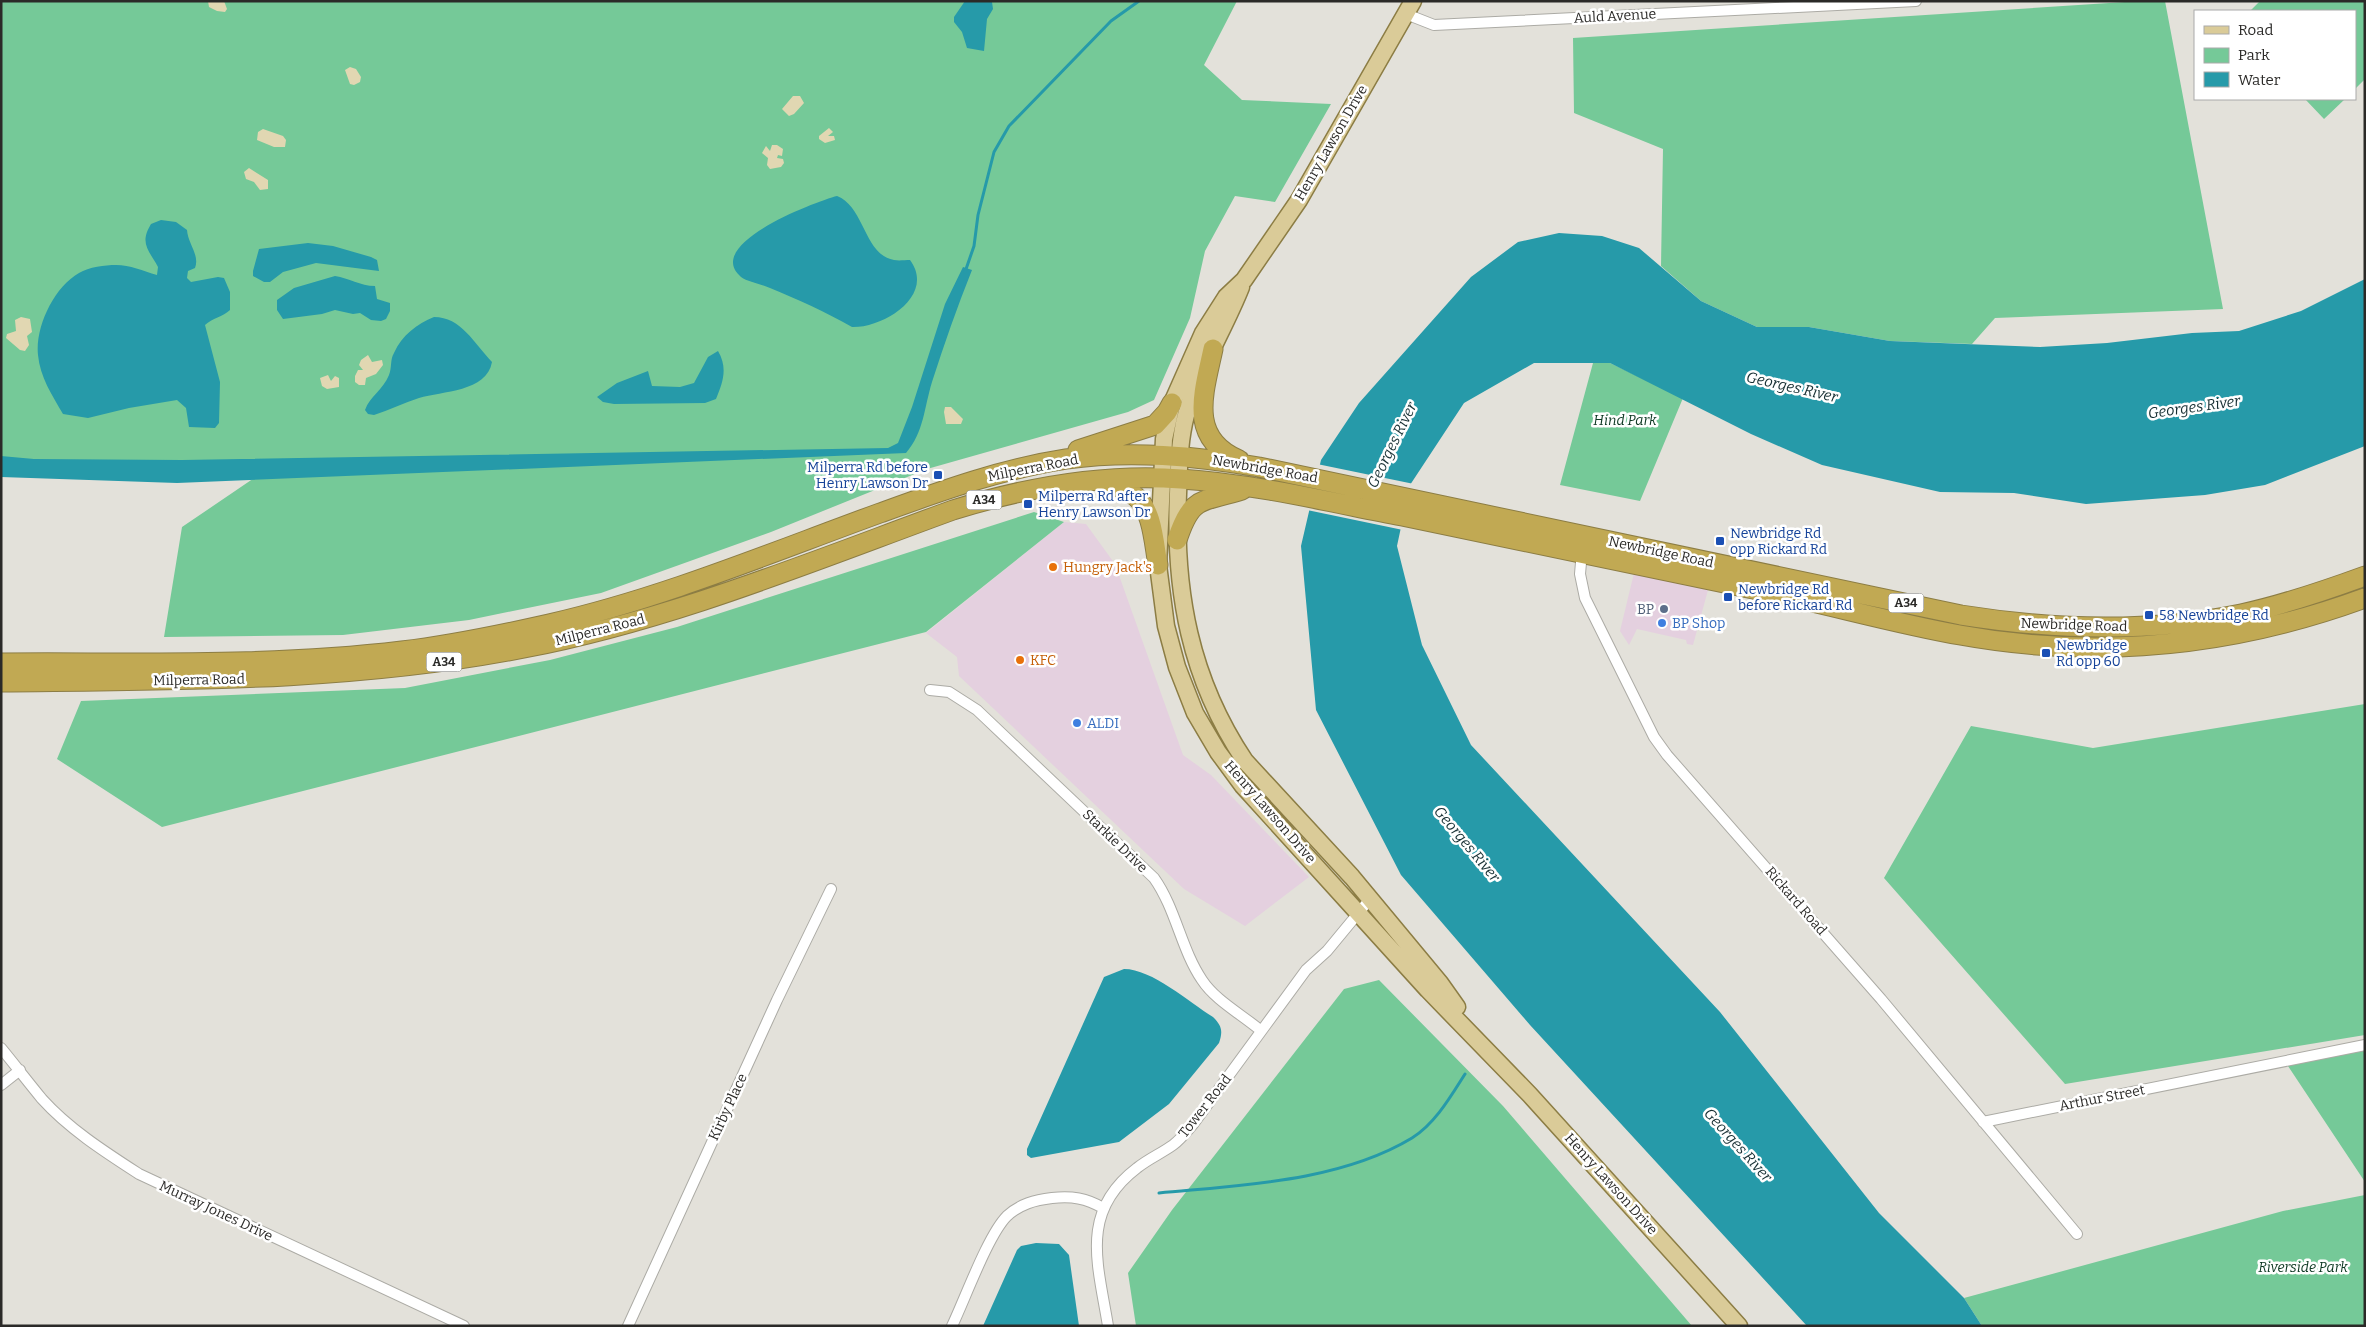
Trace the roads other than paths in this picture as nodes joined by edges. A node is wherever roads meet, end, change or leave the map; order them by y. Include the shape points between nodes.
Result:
1 (1916, 1) edge
2 (1410, 7) edge
3 (1244, 280) junction
4 (1213, 349) junction
5 (1172, 403) junction
6 (1172, 455) junction
7 (1259, 467) junction
8 (1017, 469) junction
9 (1170, 478) junction
10 (1104, 480) junction
11 (1250, 488) junction
12 (1582, 534) junction
13 (1177, 540) junction
14 (1582, 553) junction
15 (1158, 565) junction
16 (2365, 576) edge
17 (2365, 598) edge
18 (1, 663) edge
19 (1, 682) edge
20 (930, 690) dead end
21 (831, 889) dead end
22 (1370, 899) junction
23 (1359, 912) junction
24 (1260, 1030) junction
25 (1483, 1044) junction
26 (2365, 1045) edge
27 (1, 1048) edge
28 (20, 1070) junction
29 (1, 1085) edge
30 (1983, 1122) junction
31 (1103, 1208) junction
32 (2077, 1234) dead end
33 (464, 1326) edge
34 (628, 1326) edge
35 (952, 1326) edge
36 (1108, 1326) edge
37 (1739, 1326) edge

1 - 2 street, Auld Avenue via 1434,25
2 - 3 main road, Henry Lawson Drive via 1299,200
3 - 4 main road, Henry Lawson Drive
3 - 5 main road, Henry Lawson Drive via 1226,297 1203,333
4 - 6 main road, Henry Lawson Drive via 1192,396
4 - 7 highway via 1203,399 1203,420 1208,434 1213,443 1228,454
5 - 6 main road, Henry Lawson Drive via 1164,439
5 - 8 highway via 1159,422 1148,428
6 - 7 highway, Newbridge Road / A34
6 - 8 highway, Milperra Road / A34 via 1069,459
6 - 9 main road, Henry Lawson Drive
7 - 12 highway, Newbridge Road / A34
8 - 18 highway, Milperra Road / A34 via 958,485 668,592 552,624 474,640 402,651 267,661
9 - 10 highway, Milperra Road / A34
9 - 11 highway, Newbridge Road / A34
9 - 13 main road, Henry Lawson Drive
9 - 15 main road, Henry Lawson Drive
10 - 15 highway via 1129,492 1144,506
10 - 19 highway, Milperra Road / A34 via 1050,485 1001,495 671,610 517,650 381,671 305,676 230,680
11 - 13 highway via 1198,502 1188,513
11 - 14 highway, Newbridge Road / A34
12 - 14 street, Rickard Road
12 - 16 highway, Newbridge Road / A34 via 1961,614 2077,628 2169,625 2242,614 2283,604
13 - 22 main road, Henry Lawson Drive via 1185,620 1195,659 1210,699 1231,740 1265,784
14 - 17 highway, Newbridge Road / A34 via 1958,635 2077,648 2174,644 2251,633
14 - 30 street, Rickard Road via 1580,574 1585,598 1654,736 1667,755 1881,998
15 - 23 main road, Henry Lawson Drive via 1166,626 1175,660 1205,731 1243,786
20 - 24 street, Starkie Drive via 949,692 977,710 1154,878 1164,891 1200,978
21 - 34 street, Kirby Place
22 - 23 street, Tower Road
22 - 25 main road, Henry Lawson Drive via 1440,983
23 - 24 street, Tower Road via 1327,951 1306,970
23 - 25 main road, Henry Lawson Drive via 1428,990
24 - 31 street, Tower Road via 1194,1123 1175,1144 1127,1177
25 - 37 main road, Henry Lawson Drive
26 - 30 street, Arthur Street
27 - 28 street, Murray Jones Drive
28 - 29 street
28 - 33 street, Murray Jones Drive via 64,1121 139,1174
30 - 32 street, Rickard Road
31 - 35 street via 1087,1199 1070,1196 1036,1200 1016,1210 1000,1226
31 - 36 street, Tower Road via 1096,1236

